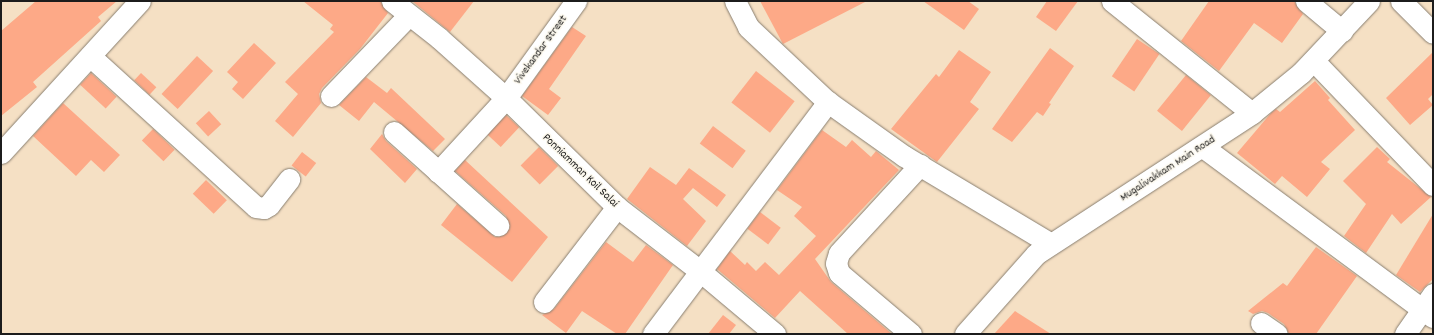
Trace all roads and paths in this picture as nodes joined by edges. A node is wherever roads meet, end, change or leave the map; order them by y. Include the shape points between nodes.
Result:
1 (140, 1) edge
2 (392, 1) edge
3 (576, 1) edge
4 (735, 1) edge
5 (1112, 1) edge
6 (1306, 1) edge
7 (1369, 1) edge
8 (1401, 1) edge
9 (409, 15) junction
10 (1342, 31) junction
11 (1433, 33) edge
12 (90, 56) junction
13 (1314, 61) junction
14 (331, 96) dead end
15 (506, 98) junction
16 (828, 102) junction
17 (1252, 113) junction
18 (394, 132) dead end
19 (1203, 147) junction
20 (1, 153) edge
21 (920, 165) junction
22 (438, 172) junction
23 (289, 179) dead end
24 (1433, 185) edge
25 (617, 207) junction
26 (498, 225) dead end
27 (1051, 244) junction
28 (700, 271) junction
29 (544, 302) dead end
30 (1429, 307) edge
31 (653, 334) edge
32 (775, 334) edge
33 (911, 334) edge
34 (965, 334) edge
35 (1405, 334) edge

1 - 12 street
2 - 9 street, Ponniamman Koil Salai
3 - 15 street, Vivekandar Street
4 - 16 street via 748,27
5 - 17 street
6 - 10 street
7 - 10 street, Mugalivakkam Main Road
8 - 11 street
9 - 14 street
9 - 15 street, Ponniamman Koil Salai
10 - 13 street, Mugalivakkam Main Road
12 - 20 street
12 - 23 street via 256,206 264,208 269,205
13 - 17 street, Mugalivakkam Main Road
13 - 24 street
15 - 22 street, Vivekandar Street
15 - 25 street, Ponniamman Koil Salai
16 - 21 street
16 - 28 street
17 - 19 street, Mugalivakkam Main Road
18 - 22 street
19 - 27 street, Mugalivakkam Main Road
19 - 30 street
21 - 27 street
21 - 33 street via 839,253 836,264 839,273
22 - 26 street
25 - 28 street, Ponniamman Koil Salai
25 - 29 street
27 - 34 street, Mugalivakkam Main Road via 1036,254
28 - 31 street
28 - 32 street, Ponniamman Koil Salai
30 - 35 street

